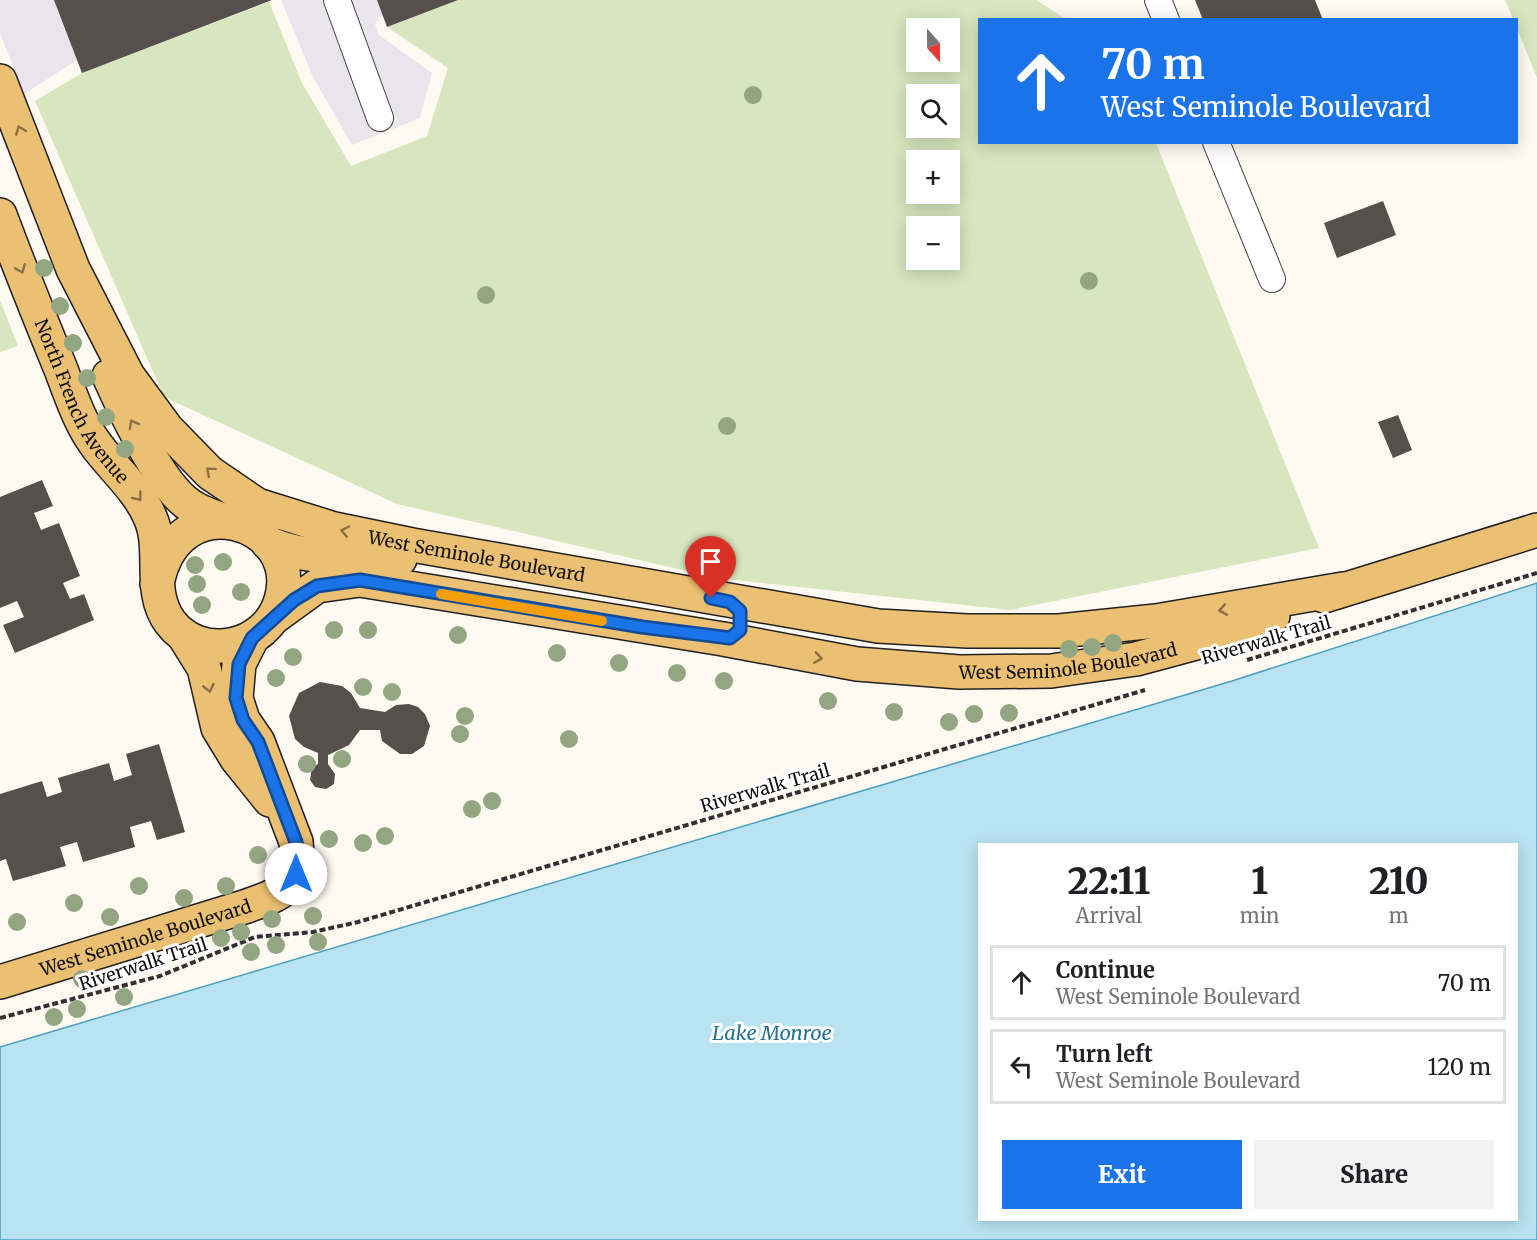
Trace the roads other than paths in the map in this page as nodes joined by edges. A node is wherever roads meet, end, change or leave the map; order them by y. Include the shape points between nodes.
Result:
1 (337, 0) edge
2 (1158, 0) edge
3 (1165, 18) edge
4 (0, 81) edge
5 (380, 118) dead end
6 (1217, 144) edge
7 (0, 215) edge
8 (74, 269) junction
9 (1272, 279) dead end
10 (257, 505) joint
11 (229, 522) junction
12 (1537, 530) edge
13 (268, 543) junction
14 (157, 584) junction
15 (1343, 589) junction
16 (711, 598) junction
17 (263, 628) junction
18 (1010, 631) junction
19 (184, 636) junction
20 (723, 639) junction
21 (783, 652) junction
22 (288, 823) junction
23 (288, 888) joint
24 (0, 982) edge

1 - 5 lane
2 - 3 lane
8 -> 4 main road, North French Avenue
6 - 9 lane
7 -> 14 main road, North French Avenue via 86,429 142,500 150,517 157,536
10 -> 8 main road, North French Avenue via 210,473 167,429 128,376
11 -> 8 main road, North French Avenue via 198,511 182,499 149,452 95,345
16 -> 10 main road, West Seminole Boulevard via 401,543 334,529
11 - 13 main road, North French Avenue via 257,532
11 - 14 main road, North French Avenue via 208,522 172,544 161,563
12 - 15 main road, West Seminole Boulevard
13 - 16 main road, West Seminole Boulevard via 311,555 399,559 634,600
13 - 17 main road, North French Avenue via 279,560 282,599
14 - 19 main road, North French Avenue via 160,603
15 -> 18 main road, West Seminole Boulevard via 1156,621 1059,631
21 -> 15 main road, West Seminole Boulevard via 857,664 959,672 1051,671 1136,659 1214,638
16 - 18 main road, West Seminole Boulevard via 878,626
16 - 20 main road via 740,611 742,624 735,635
17 - 19 main road via 236,645 218,647
17 - 20 main road, West Seminole Boulevard via 317,586 360,580
17 - 22 main road, North French Avenue via 239,664 236,698 243,720 258,742
18 - 21 main road, West Seminole Boulevard via 957,645 786,629 778,635
19 -> 22 main road, North French Avenue via 204,668 218,728 237,759
20 - 21 main road, West Seminole Boulevard
22 - 23 main road, North French Avenue via 298,859
23 - 24 main road, West Seminole Boulevard via 244,908

